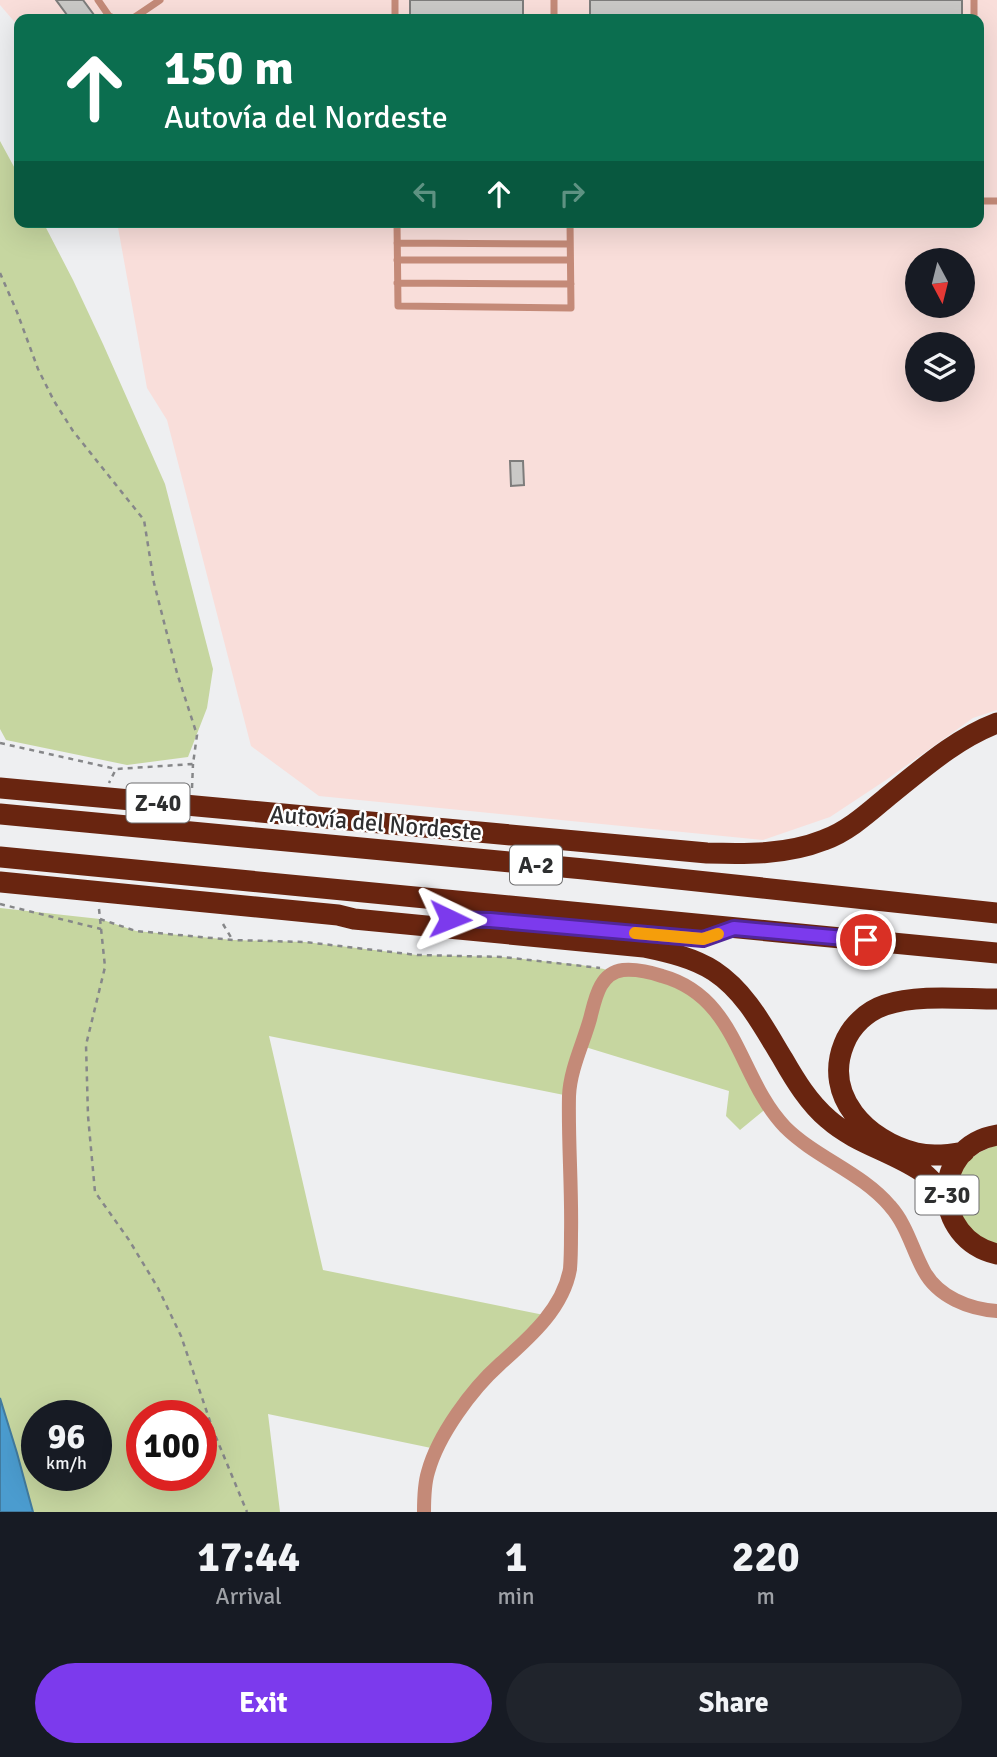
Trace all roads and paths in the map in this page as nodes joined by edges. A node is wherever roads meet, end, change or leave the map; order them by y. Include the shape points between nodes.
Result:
1 (160, 0) edge
2 (139, 14) edge
3 (397, 228) edge
4 (570, 228) edge
5 (397, 243) junction
6 (570, 244) junction
7 (397, 260) junction
8 (570, 260) junction
9 (0, 273) edge
10 (397, 283) junction
11 (570, 284) junction
12 (997, 723) edge
13 (0, 743) edge
14 (116, 769) junction
15 (109, 783) dead end
16 (0, 788) edge
17 (0, 814) edge
18 (373, 823) junction
19 (0, 857) edge
20 (0, 882) edge
21 (742, 886) junction
22 (0, 904) edge
23 (99, 909) dead end
24 (997, 913) edge
25 (338, 915) junction
26 (100, 919) junction
27 (223, 924) dead end
28 (734, 928) junction
29 (101, 929) junction
30 (233, 940) junction
31 (997, 953) edge
32 (613, 973) junction
33 (997, 999) edge
34 (997, 1135) edge
35 (964, 1152) junction
36 (947, 1198) junction
37 (997, 1254) edge
38 (997, 1311) edge
39 (247, 1512) edge
40 (424, 1512) edge

1 - 2 lane
3 - 5 lane
4 - 6 lane
5 - 6 lane
5 - 7 lane
6 - 8 lane
7 - 8 lane
7 - 10 lane
8 - 11 lane
9 - 14 path via 54,401 144,520 158,596 197,735 193,764
10 - 11 lane
10 - 11 lane via 398,306 558,308 571,308
12 - 18 highway via 935,758 848,828 827,840 778,853 707,853
13 - 14 path
14 - 15 path
16 - 18 highway, Z-40
17 - 21 highway, Autovía del Nordeste / A-2
18 - 21 highway, Z-40 via 436,836 649,863
19 - 28 highway, A-2
20 - 25 highway
21 - 24 highway, Autovía del Nordeste / Z-40
22 - 29 path
23 - 26 path
25 - 28 highway via 490,920 703,939
25 - 36 highway via 644,947 699,963 715,971 745,999 820,1112 855,1138 923,1173
26 - 29 path
26 - 30 path via 136,931
27 - 30 path
28 - 31 highway
29 - 39 path via 104,967 86,1045 94,1192 158,1288 181,1336
30 - 32 path via 503,957
32 - 38 street via 654,973 698,993 727,1027 785,1127 880,1195 907,1231 928,1277 942,1292 968,1305
32 - 40 street via 596,997 570,1086 571,1234 565,1286 549,1316 468,1397 436,1449 427,1473
33 - 35 highway via 912,1000 883,1006 851,1030 838,1063 842,1097 875,1134 915,1153
34 - 35 highway, Z-30
35 - 36 highway, Z-30 via 950,1174
36 - 37 highway, Z-30 via 951,1218 962,1236

